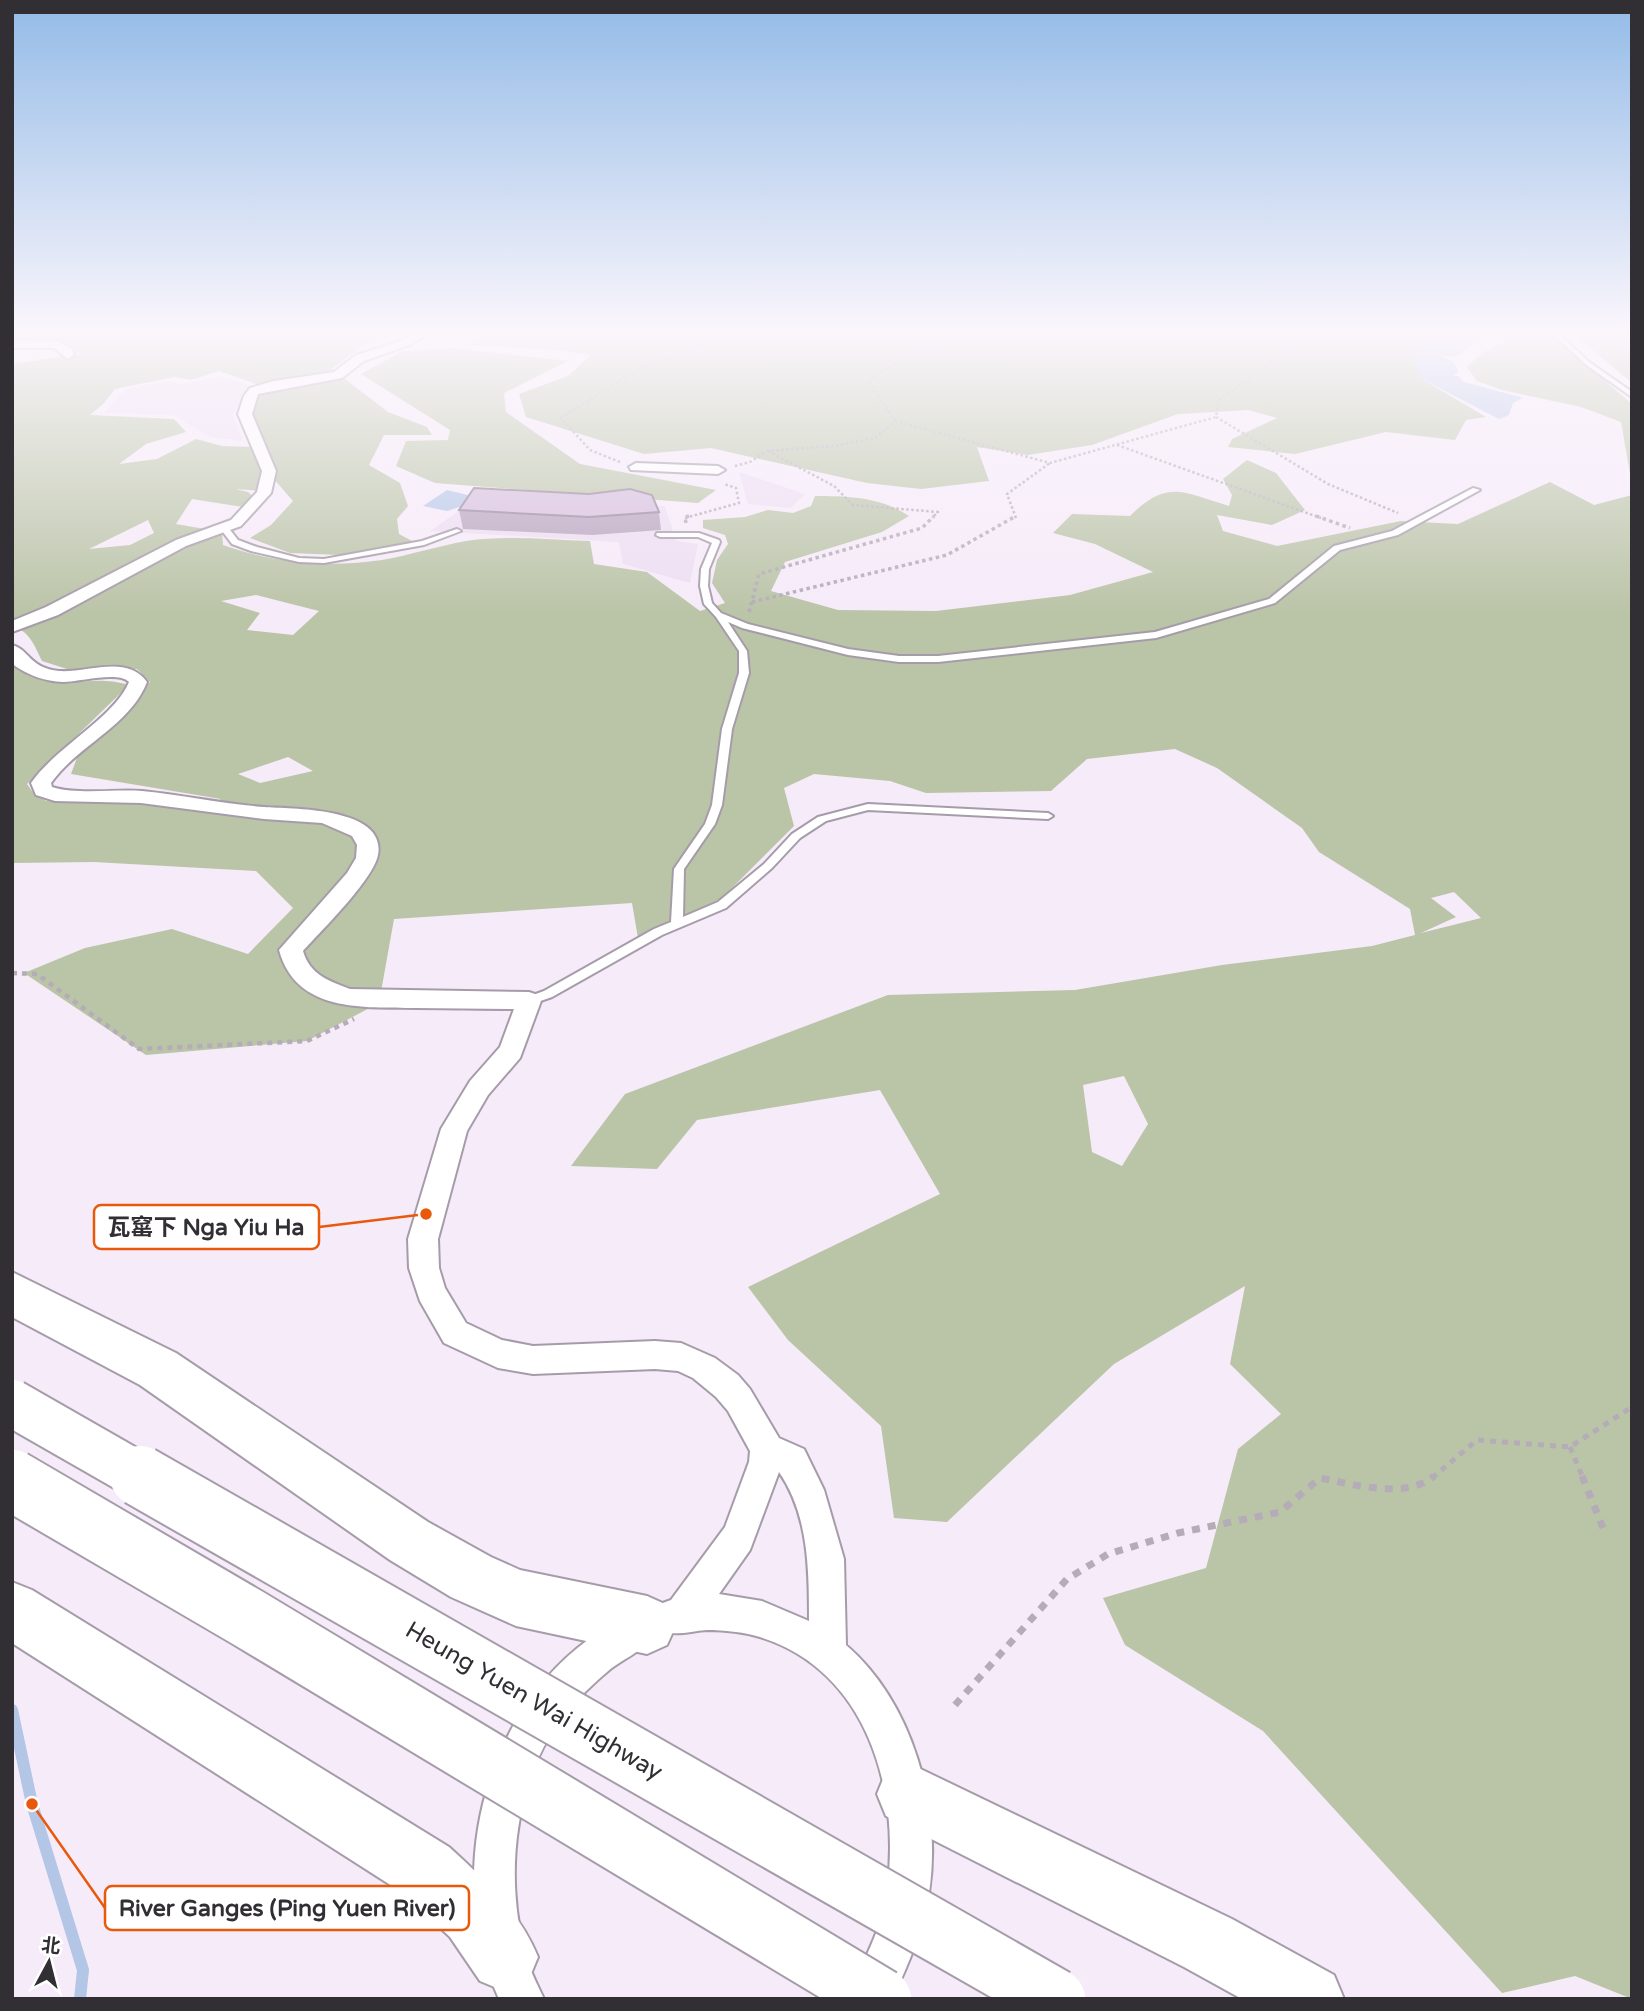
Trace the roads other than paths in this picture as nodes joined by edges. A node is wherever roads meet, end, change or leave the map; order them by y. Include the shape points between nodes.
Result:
1 (251, 428) edge
2 (636, 467) road end
3 (718, 470) road end
4 (1476, 490) dead end
5 (224, 528) junction
6 (457, 531) dead end
7 (660, 535) edge
8 (718, 615) junction
9 (12, 627) edge
10 (12, 650) edge
11 (1048, 816) dead end
12 (677, 925) junction
13 (529, 1001) junction
14 (12, 1293) edge
15 (12, 1404) edge
16 (767, 1449) junction
17 (12, 1480) edge
18 (12, 1610) edge
19 (665, 1620) junction
20 (828, 1651) junction
21 (908, 1794) junction
22 (513, 1978) edge
23 (868, 1999) edge
24 (881, 1999) edge
25 (1055, 1999) edge
26 (1310, 1999) edge

1 - 5 street via 269,478 246,514
2 - 3 street
4 - 8 lane via 1395,533 1337,548 1272,601 1156,635 938,659 899,659 804,643
5 - 6 lane via 235,542 254,549 324,561 413,545
5 - 9 street via 181,544
7 - 8 lane via 688,534 716,542 705,569 704,586 708,604
8 - 12 lane via 743,651 744,673 727,729 717,805 710,824 679,869
10 - 13 street via 30,670 46,675 121,671 138,682 117,711 52,765 41,783 43,791 326,817 360,832 368,845 367,858 356,877 291,950 296,968 315,985 348,998
11 - 12 lane via 869,807 822,819 796,836 722,905
12 - 13 lane
13 - 16 street via 511,1051 479,1088 454,1129 423,1239 431,1292 455,1333 498,1354 533,1360 681,1357 727,1386
14 - 19 highway via 158,1369 409,1541 471,1577 516,1598
15 - 25 highway, Heung Yuen Wai Highway, bridge
16 - 19 street via 756,1495 738,1538
16 - 20 street via 792,1461 817,1517 825,1559
17 - 24 highway, bridge
18 - 22 highway via 426,1870 473,1914
19 - 20 street via 733,1612 783,1624
19 - 22 street via 610,1645 575,1673 545,1708 520,1751 503,1799 494,1851 494,1904
20 - 21 street via 864,1689 891,1737
21 - 23 street via 912,1841 909,1892 896,1942
21 - 26 highway

